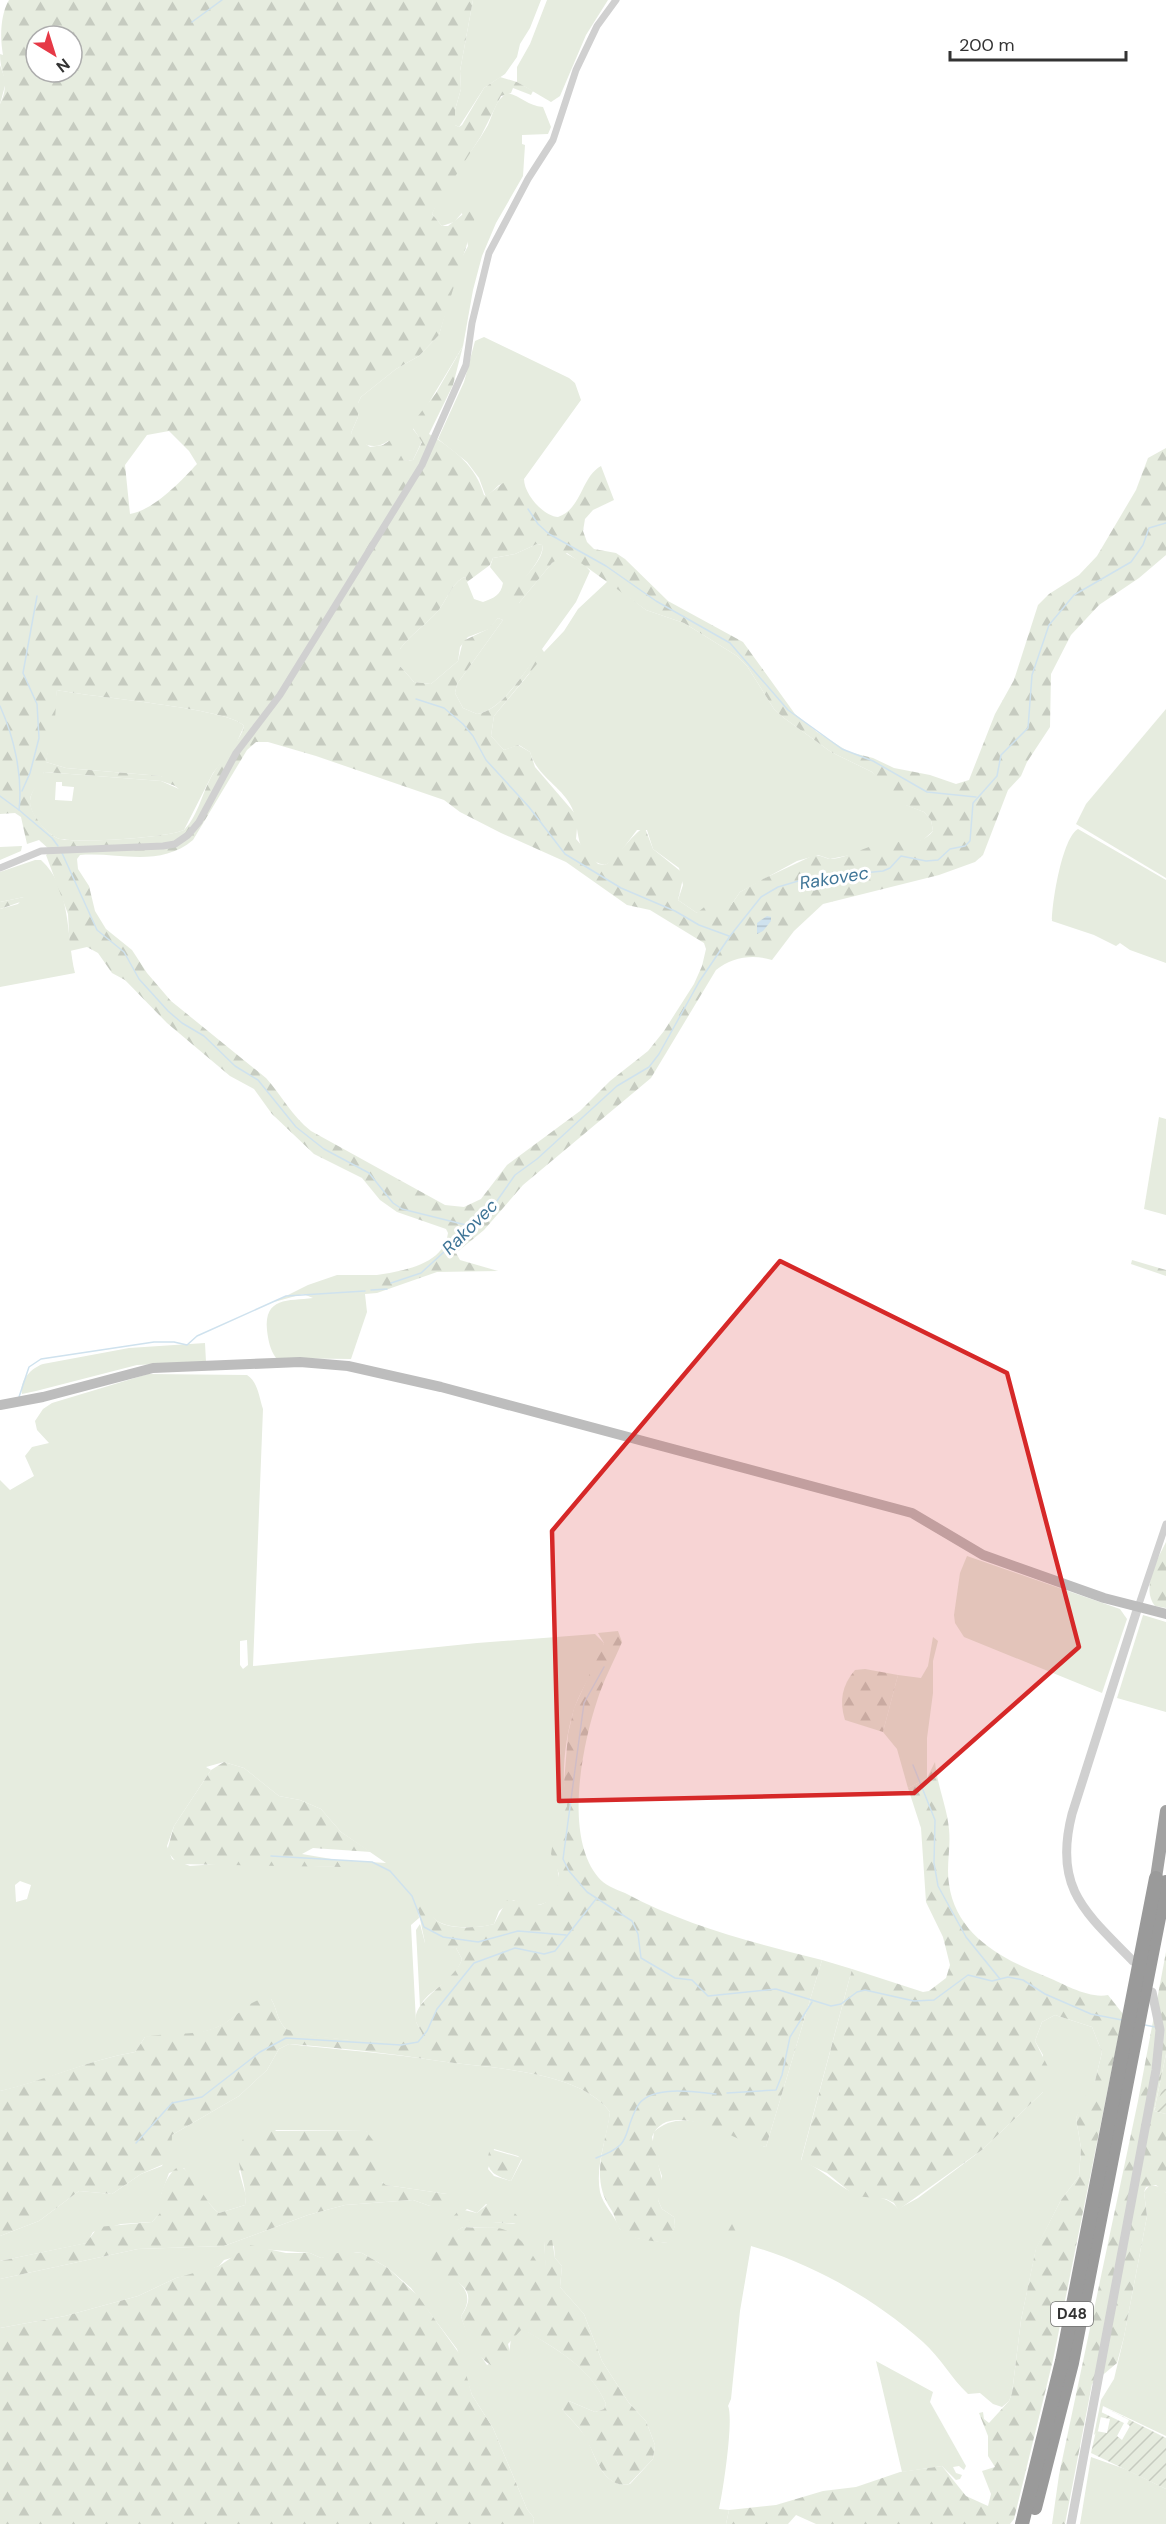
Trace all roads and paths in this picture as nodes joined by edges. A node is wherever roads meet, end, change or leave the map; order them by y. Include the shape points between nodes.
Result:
1 (616, 0) edge
2 (0, 868) edge
3 (0, 1404) edge
4 (1166, 1524) edge
5 (1138, 1607) junction
6 (1166, 1614) edge
7 (1166, 1811) edge
8 (1161, 1880) edge
9 (1133, 1961) dead end
10 (1152, 1992) dead end
11 (1118, 2103) junction
12 (1022, 2524) edge
13 (1031, 2524) edge
14 (1071, 2524) edge

1 - 2 street via 597,26 576,70 553,141 528,179 489,254 466,365 422,465 280,695 236,753 199,822 175,844 41,851
3 - 5 main road via 36,1399 153,1368 300,1362 348,1366 451,1389 905,1511 926,1519 983,1555
4 - 5 street
5 - 6 main road
5 - 9 street via 1072,1814 1066,1847 1071,1881 1082,1907
7 - 8 highway
8 - 11 highway, D48
10 - 14 street via 1160,2030 1156,2070
11 - 12 highway, D48
11 - 13 highway, D48 via 1072,2363

